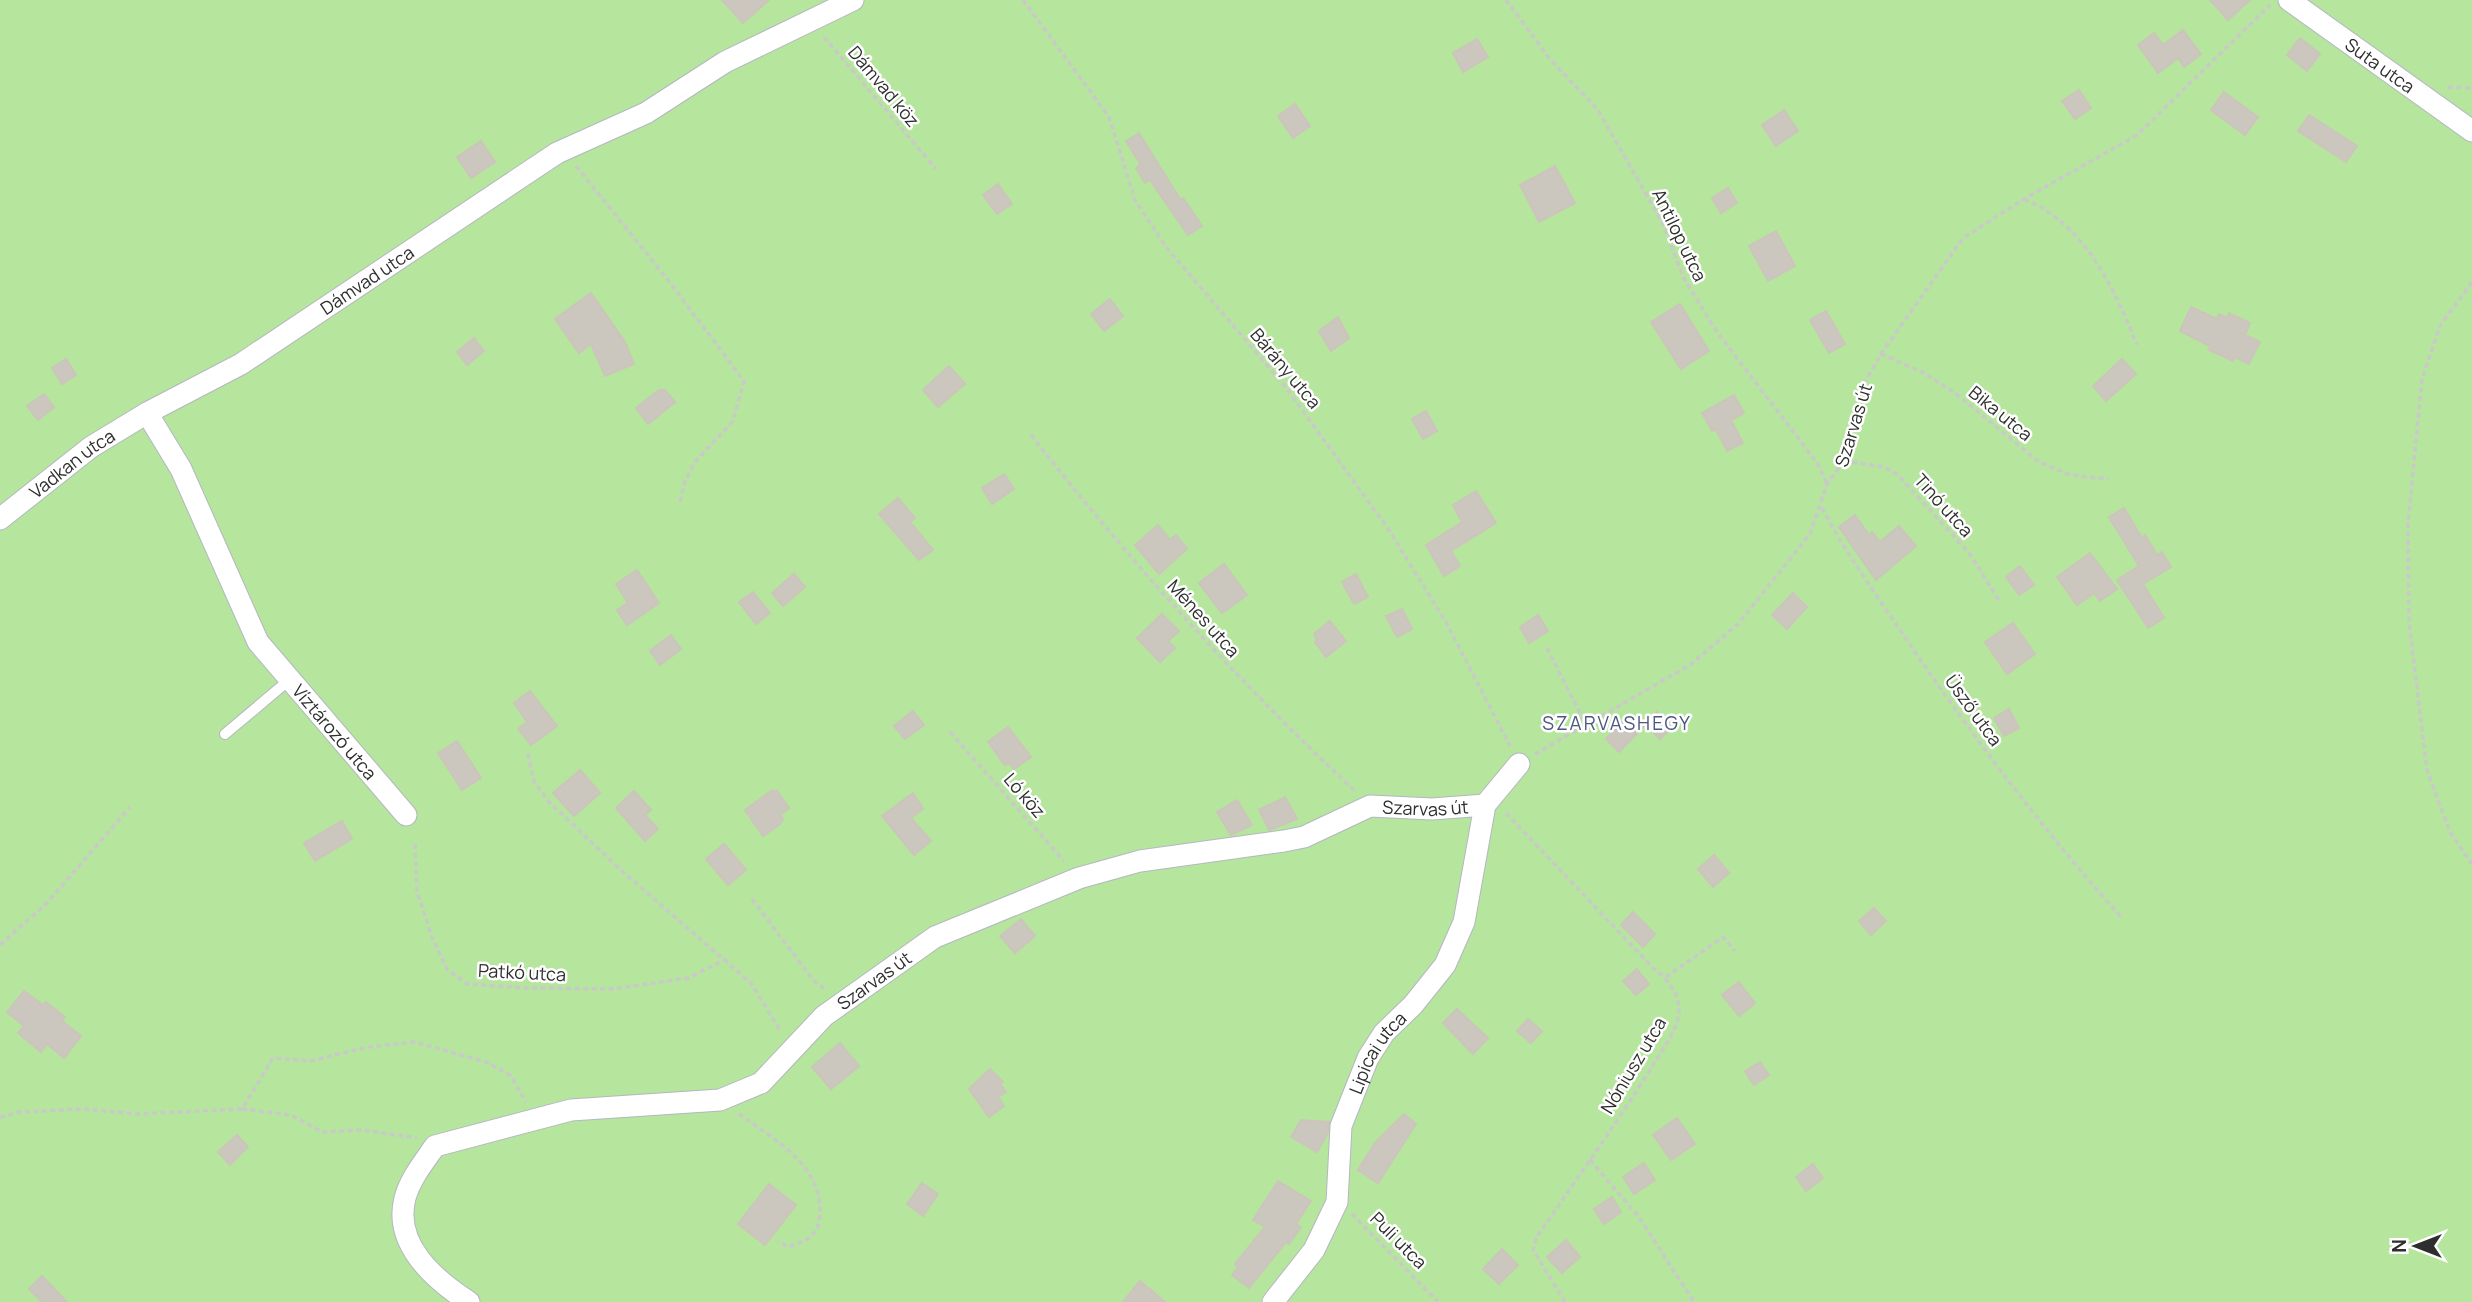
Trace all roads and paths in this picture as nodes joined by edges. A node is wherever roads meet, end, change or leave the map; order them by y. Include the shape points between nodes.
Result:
1 (853, 0) edge
2 (1023, 0) edge
3 (1506, 0) edge
4 (2276, 0) edge
5 (2289, 0) edge
6 (810, 20) junction
7 (2472, 131) edge
8 (557, 153) junction
9 (936, 169) dead end
10 (2024, 198) junction
11 (2472, 282) edge
12 (2137, 345) dead end
13 (1881, 354) junction
14 (147, 413) junction
15 (1031, 435) dead end
16 (1844, 461) junction
17 (2109, 479) dead end
18 (1827, 484) junction
19 (680, 502) dead end
20 (1821, 506) junction
21 (0, 519) edge
22 (2000, 602) dead end
23 (1547, 648) dead end
24 (288, 681) junction
25 (1585, 723) junction
26 (950, 732) dead end
27 (225, 734) dead end
28 (528, 754) dead end
29 (1519, 764) junction
30 (1489, 802) junction
31 (1370, 806) junction
32 (130, 807) dead end
33 (406, 815) dead end
34 (415, 844) dead end
35 (2472, 864) edge
36 (1079, 878) junction
37 (752, 899) dead end
38 (2122, 918) dead end
39 (0, 945) edge
40 (1735, 951) dead end
41 (727, 959) junction
42 (1666, 977) junction
43 (841, 1002) junction
44 (789, 1054) junction
45 (720, 1100) junction
46 (242, 1109) junction
47 (0, 1117) edge
48 (535, 1117) junction
49 (435, 1146) junction
50 (1590, 1160) junction
51 (1337, 1202) junction
52 (778, 1241) dead end
53 (469, 1302) edge
54 (1273, 1302) edge
55 (1438, 1302) edge
56 (1565, 1302) edge
57 (1694, 1302) edge

1 - 6 street, Dámvad utca
2 - 29 path, Bárány utca via 1109,117 1135,200 1166,247 1299,405 1389,530 1447,624
3 - 18 path, Antilop utca via 1549,58 1598,110 1663,224 1683,277 1710,321 1818,464
4 - 10 path, Szarvas út via 2137,135
5 - 7 street, Suta utca
6 - 8 street, Dámvad utca via 725,62 646,113
6 - 9 path, Dámvad köz
8 - 14 street, Dámvad utca via 241,364
8 - 19 path via 578,168 744,381 733,421 695,462
10 - 12 path via 2047,209 2074,233 2105,274
10 - 13 path, Szarvas út via 1963,238
11 - 35 path via 2440,326 2422,379 2408,524 2409,622 2427,770 2450,832
13 - 16 path, Szarvas út via 1860,391
13 - 17 path, Bika utca via 1955,393 2039,462 2070,475
14 - 21 street, Vadkan utca via 90,447
14 - 24 street via 181,469 258,642
15 - 31 path, Ménes utca via 1130,557 1274,716
16 - 18 path, Szarvas út
16 - 22 path, Tinó utca via 1884,467 1898,474 1969,553
18 - 20 path, Szarvas út
20 - 25 path, Szarvas út via 1810,534 1738,624 1690,665
20 - 38 path, Üsző utca via 1957,712 2063,852
23 - 25 path
24 - 27 lane, Víztározó utca
24 - 33 street, Víztározó utca
25 - 29 path, Szarvas út
26 - 36 path, Ló köz
28 - 41 path via 534,782 550,803 663,908
29 - 30 street, Szarvas út
30 - 31 street, Szarvas út via 1432,809
30 - 42 path, Nóniusz utca
30 - 51 street, Lipicai utca via 1464,922 1445,965 1384,1033 1368,1058 1340,1126
31 - 36 street, Szarvas út via 1304,837 1140,861
32 - 39 path via 46,904
34 - 41 path, Patkó utca via 417,891 432,937 447,969 467,984 613,989 688,978
36 - 43 street, Szarvas út via 935,937
37 - 43 path via 813,980
40 - 42 path via 1723,937
41 - 44 path via 771,1012
42 - 50 path, Nóniusz utca via 1676,994 1679,1017
43 - 44 street, Szarvas út
44 - 45 street, Szarvas út via 761,1083
45 - 48 street, Szarvas út via 571,1110
45 - 52 path via 794,1154 816,1181 821,1199 821,1226 816,1235 788,1247
46 - 47 path via 136,1114 85,1109
46 - 48 path via 273,1058 310,1061 415,1042 486,1062 510,1075
46 - 49 path via 291,1115 323,1132 362,1130 416,1138
48 - 49 street, Szarvas út
49 - 53 street via 405,1200 406,1226 411,1247 424,1267
50 - 56 path, Nóniusz utca via 1535,1238 1533,1250
50 - 57 path via 1639,1217
51 - 54 street, Lipicai utca via 1314,1250
51 - 55 path, Puli utca

